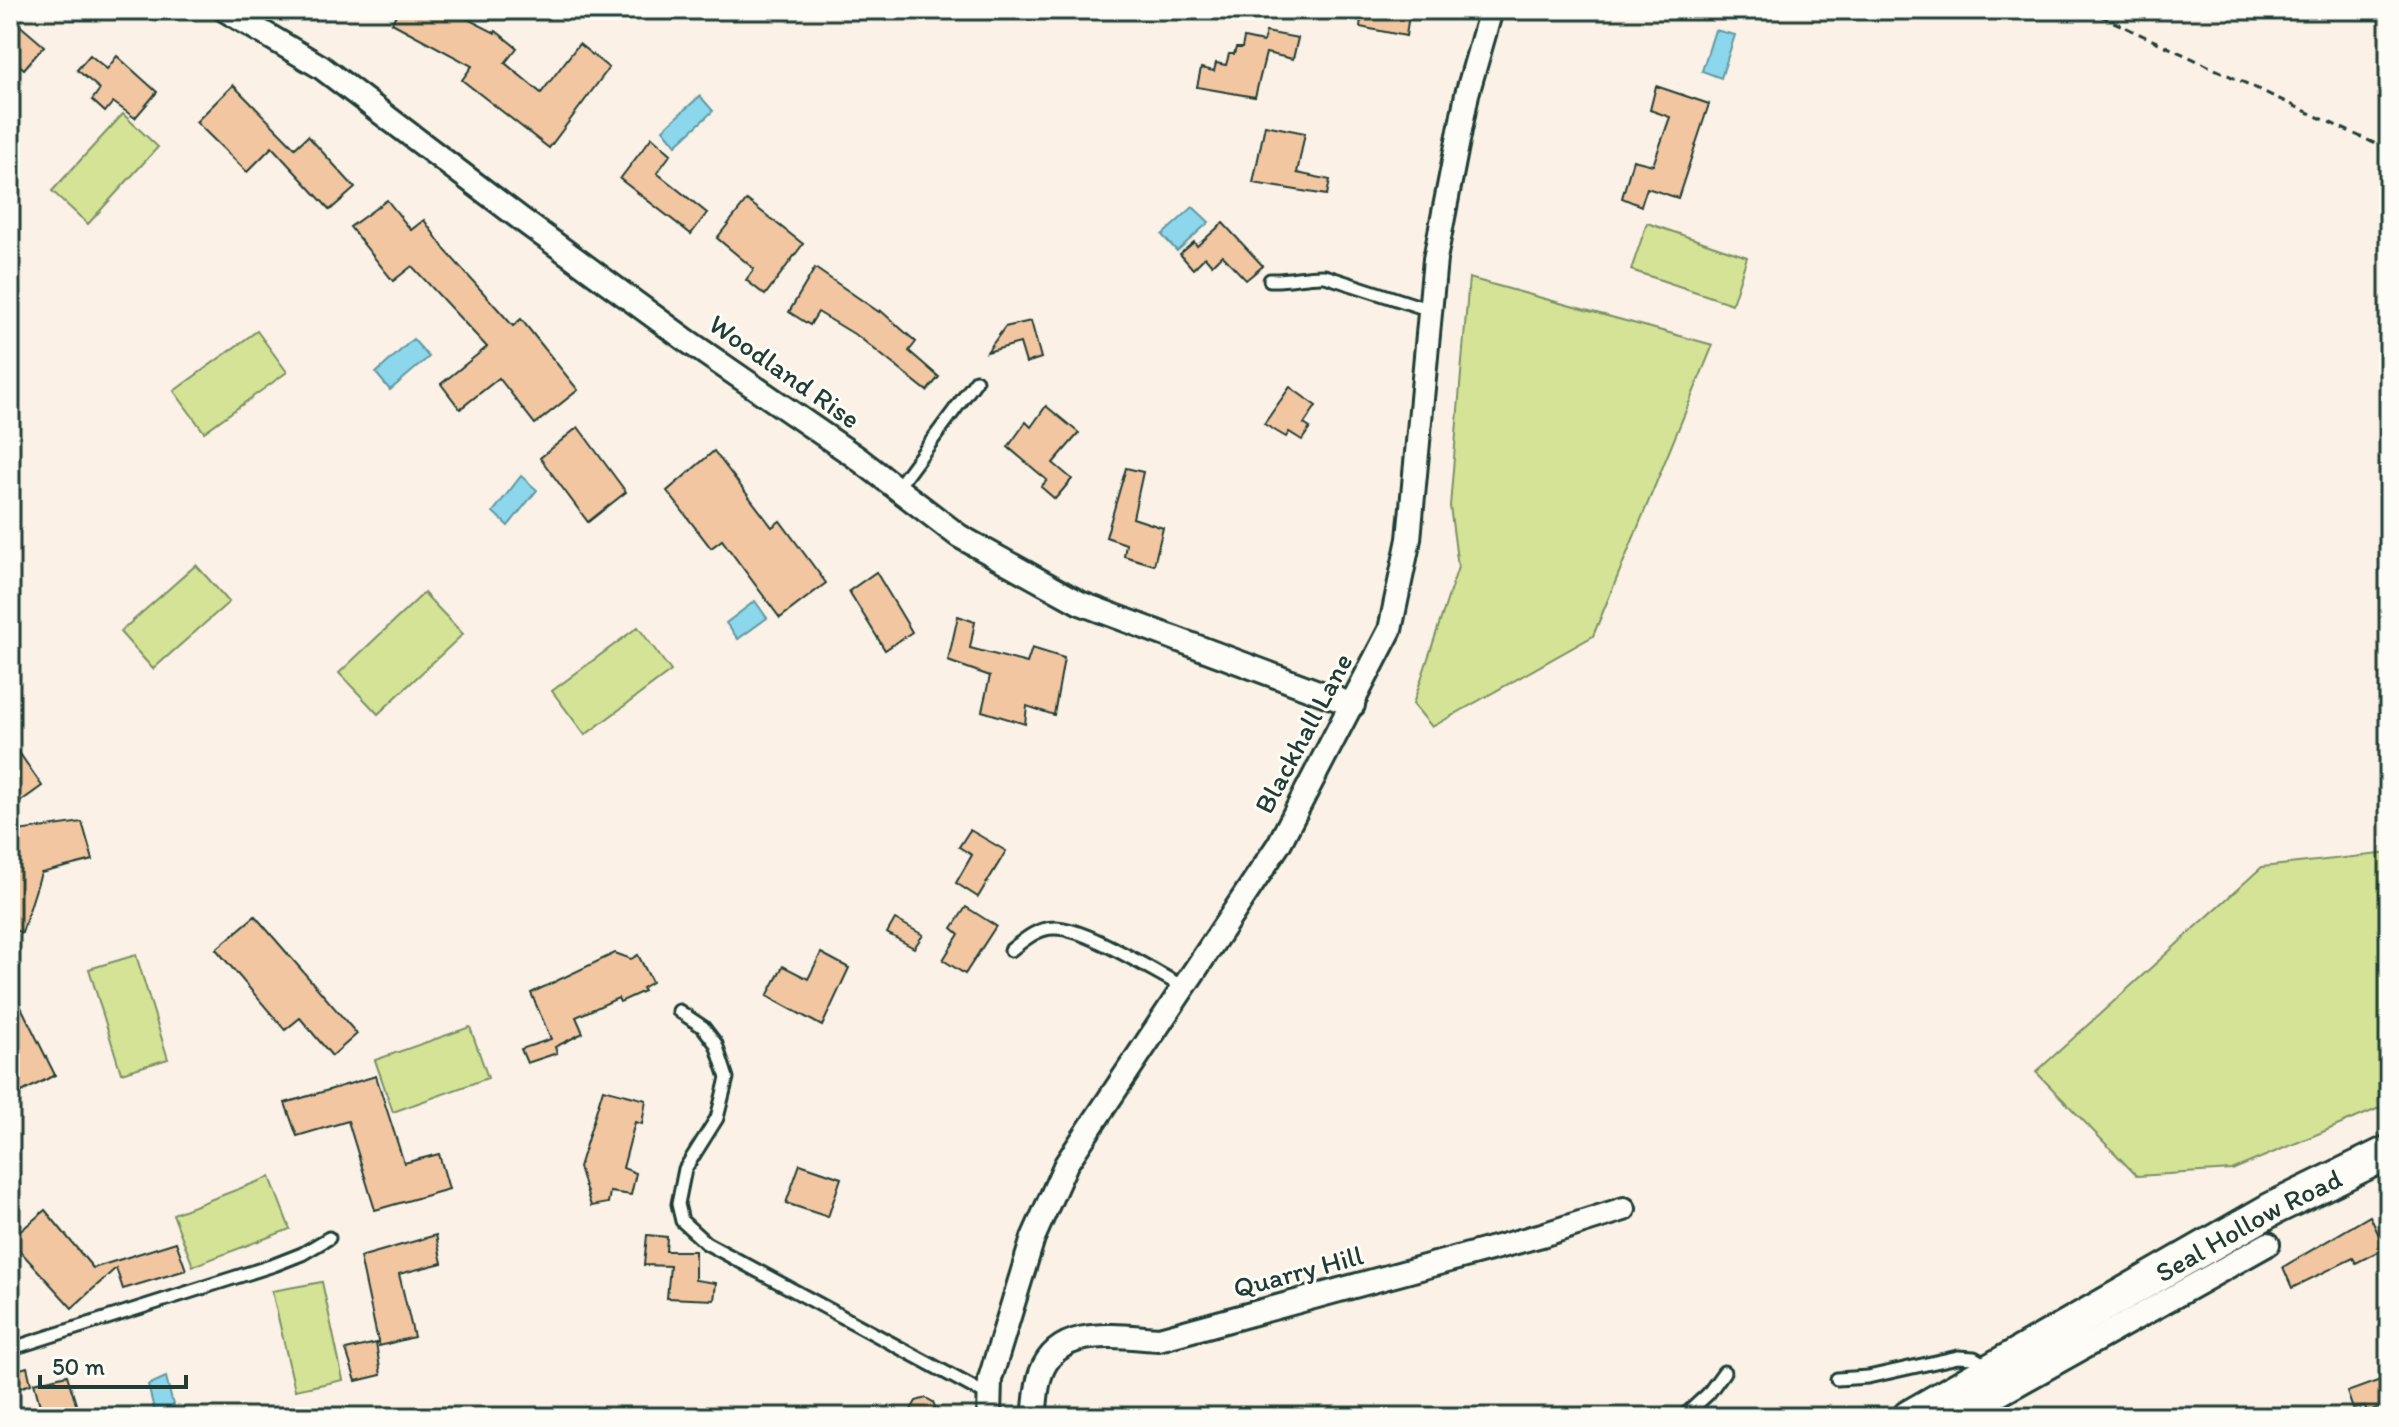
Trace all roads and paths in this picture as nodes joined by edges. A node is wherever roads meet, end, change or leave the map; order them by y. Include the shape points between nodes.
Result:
1 (225, 10) edge
2 (1491, 10) edge
3 (2088, 10) edge
4 (2389, 150) edge
5 (1270, 280) dead end
6 (1430, 310) junction
7 (976, 381) dead end
8 (897, 488) junction
9 (1353, 705) junction
10 (1011, 950) dead end
11 (1184, 987) junction
12 (679, 1011) dead end
13 (2389, 1152) edge
14 (1624, 1209) dead end
15 (329, 1238) dead end
16 (2268, 1244) dead end
17 (2116, 1314) junction
18 (10, 1349) edge
19 (1991, 1369) junction
20 (1724, 1372) dead end
21 (1837, 1379) dead end
22 (989, 1407) edge
23 (1951, 1411) edge
24 (1034, 1417) edge
25 (1683, 1417) edge
26 (1909, 1417) edge

1 - 8 street, Woodland Rise via 321,67 525,222
2 - 6 street, Blackhall Lane via 1467,94
3 - 4 path
5 - 6 lane via 1325,276
6 - 9 street, Blackhall Lane via 1409,539 1390,630
7 - 8 lane
8 - 9 street, Woodland Rise via 959,536 1080,603
9 - 11 street, Blackhall Lane via 1279,844
10 - 11 lane via 1036,931 1055,927 1080,933
11 - 22 street, Blackhall Lane via 1066,1164 1033,1238 990,1379
12 - 22 lane via 703,1027 716,1044 727,1078 717,1118 685,1169 678,1204 682,1221 706,1243
13 - 17 main road, Seal Hollow Road via 2272,1209
14 - 24 street, Quarry Hill via 1159,1339 1079,1338 1046,1362
15 - 18 lane via 274,1265
16 - 17 street, Seal Hollow Road
17 - 19 main road, Seal Hollow Road
17 - 23 street, Seal Hollow Road
19 - 21 lane via 1974,1358 1958,1357
19 - 23 main road, Seal Hollow Road
20 - 25 lane
23 - 26 main road, Seal Hollow Road

